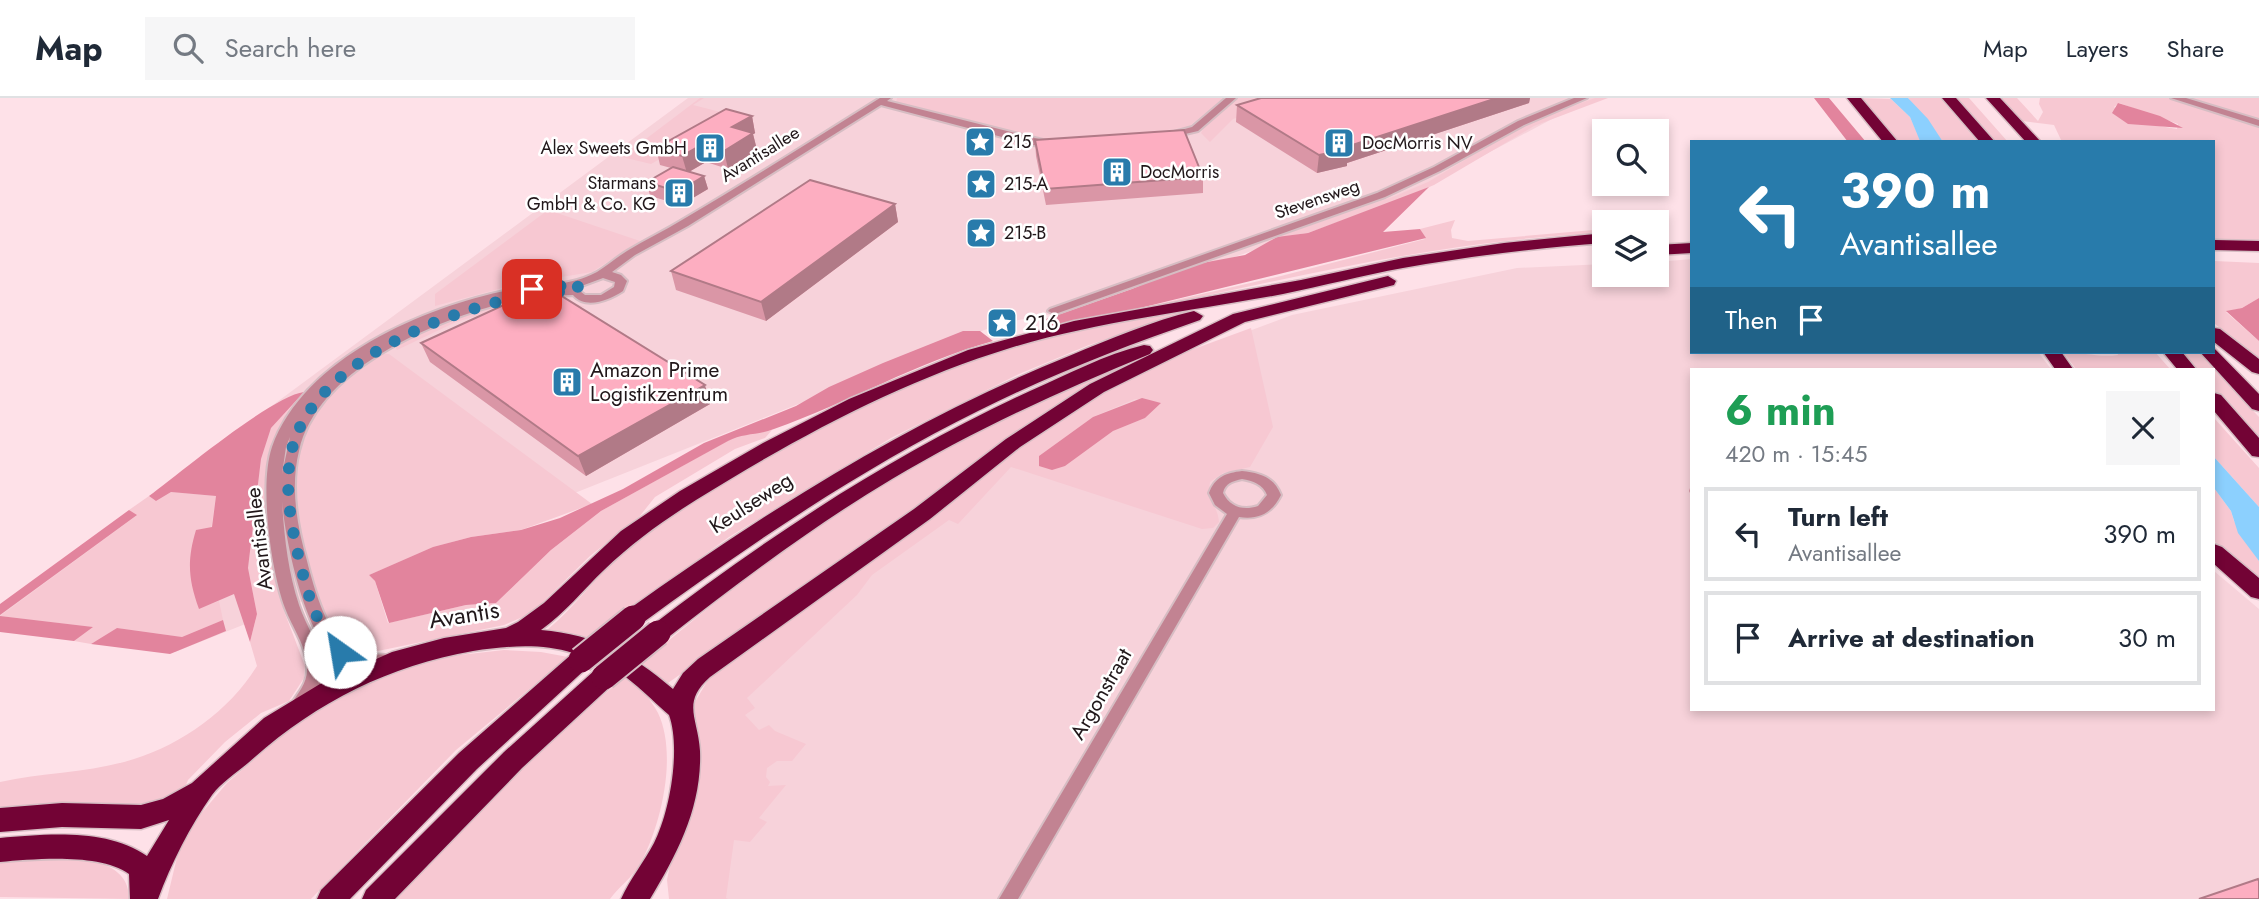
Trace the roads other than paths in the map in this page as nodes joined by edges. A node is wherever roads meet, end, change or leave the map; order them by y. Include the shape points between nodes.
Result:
1 (1231, 98) edge
2 (1583, 98) edge
3 (1854, 98) edge
4 (1949, 98) edge
5 (1976, 98) edge
6 (1993, 98) edge
7 (2176, 98) edge
8 (882, 100) edge
9 (2259, 123) edge
10 (1155, 137) edge
11 (1889, 140) edge
12 (1986, 140) edge
13 (2014, 140) edge
14 (2032, 140) edge
15 (1067, 144) edge
16 (1690, 234) edge
17 (1669, 235) edge
18 (661, 238) junction
19 (1592, 240) edge
20 (2215, 244) edge
21 (2259, 246) edge
22 (1690, 248) edge
23 (1669, 249) edge
24 (1592, 253) edge
25 (2215, 256) edge
26 (2259, 258) edge
27 (600, 275) junction
28 (614, 276) junction
29 (577, 287) junction
30 (1287, 288) junction
31 (1054, 311) dead end
32 (1239, 318) junction
33 (2215, 333) edge
34 (2174, 354) edge
35 (2211, 354) edge
36 (2186, 368) edge
37 (2259, 368) edge
38 (2215, 400) edge
39 (2259, 405) edge
40 (2259, 451) edge
41 (1235, 512) dead end
42 (2215, 553) edge
43 (2259, 591) edge
44 (511, 636) junction
45 (392, 661) junction
46 (679, 709) junction
47 (287, 716) junction
48 (204, 786) junction
49 (0, 820) edge
50 (0, 850) edge
51 (656, 866) junction
52 (144, 899) edge
53 (331, 899) edge
54 (376, 899) edge
55 (635, 899) edge
56 (650, 899) edge
57 (1008, 899) edge

1 - 10 street via 1195,129
2 - 31 street, Stevensweg via 1512,127 1381,195
3 - 11 highway
4 - 12 highway
5 - 13 highway
6 - 14 highway
7 - 9 street
8 - 15 street, Avantisallee via 1032,142
8 - 18 street, Avantisallee
16 - 17 highway
18 - 27 street, Avantisallee
18 - 28 street, Avantisallee
19 - 30 highway via 1416,261
20 - 21 highway
22 - 23 highway
24 - 32 highway via 1413,276
25 - 26 highway
27 - 28 street, Avantisallee
27 - 29 street, Avantisallee
28 - 29 street, Avantisallee via 622,284 608,296 586,299 579,296
29 - 45 street, Avantisallee via 487,304 401,338 341,379 311,410 298,433 291,455 289,502 313,604 340,652 356,659
29 - 47 street, Avantisallee via 498,296 417,323 345,365 297,412 275,459 275,503 285,583 317,670 306,697
30 - 44 highway via 1009,342 879,393 768,450 652,519 597,563 549,614
30 - 53 highway, Keulseweg, bridge via 1103,347 949,416 775,518 581,660 468,761
32 - 46 highway via 1097,388 1021,437 922,514 707,666 681,694
32 - 54 highway, bridge via 1095,369 948,439 785,538 604,677 513,760
33 - 37 highway
34 - 36 highway
35 - 39 highway
38 - 40 highway
41 - 57 street, Argonstraat
42 - 43 highway
44 - 45 highway, Avantis
44 - 46 highway, Avantis via 563,641 614,657
45 - 47 highway, Avantis
46 - 51 highway via 687,738 685,780 675,826
47 - 48 highway, Avantis
48 - 49 highway via 171,808 141,817 62,815
48 - 52 highway, Avantis via 156,866
50 - 52 highway via 52,847 125,857 144,872
51 - 55 highway
51 - 56 street

